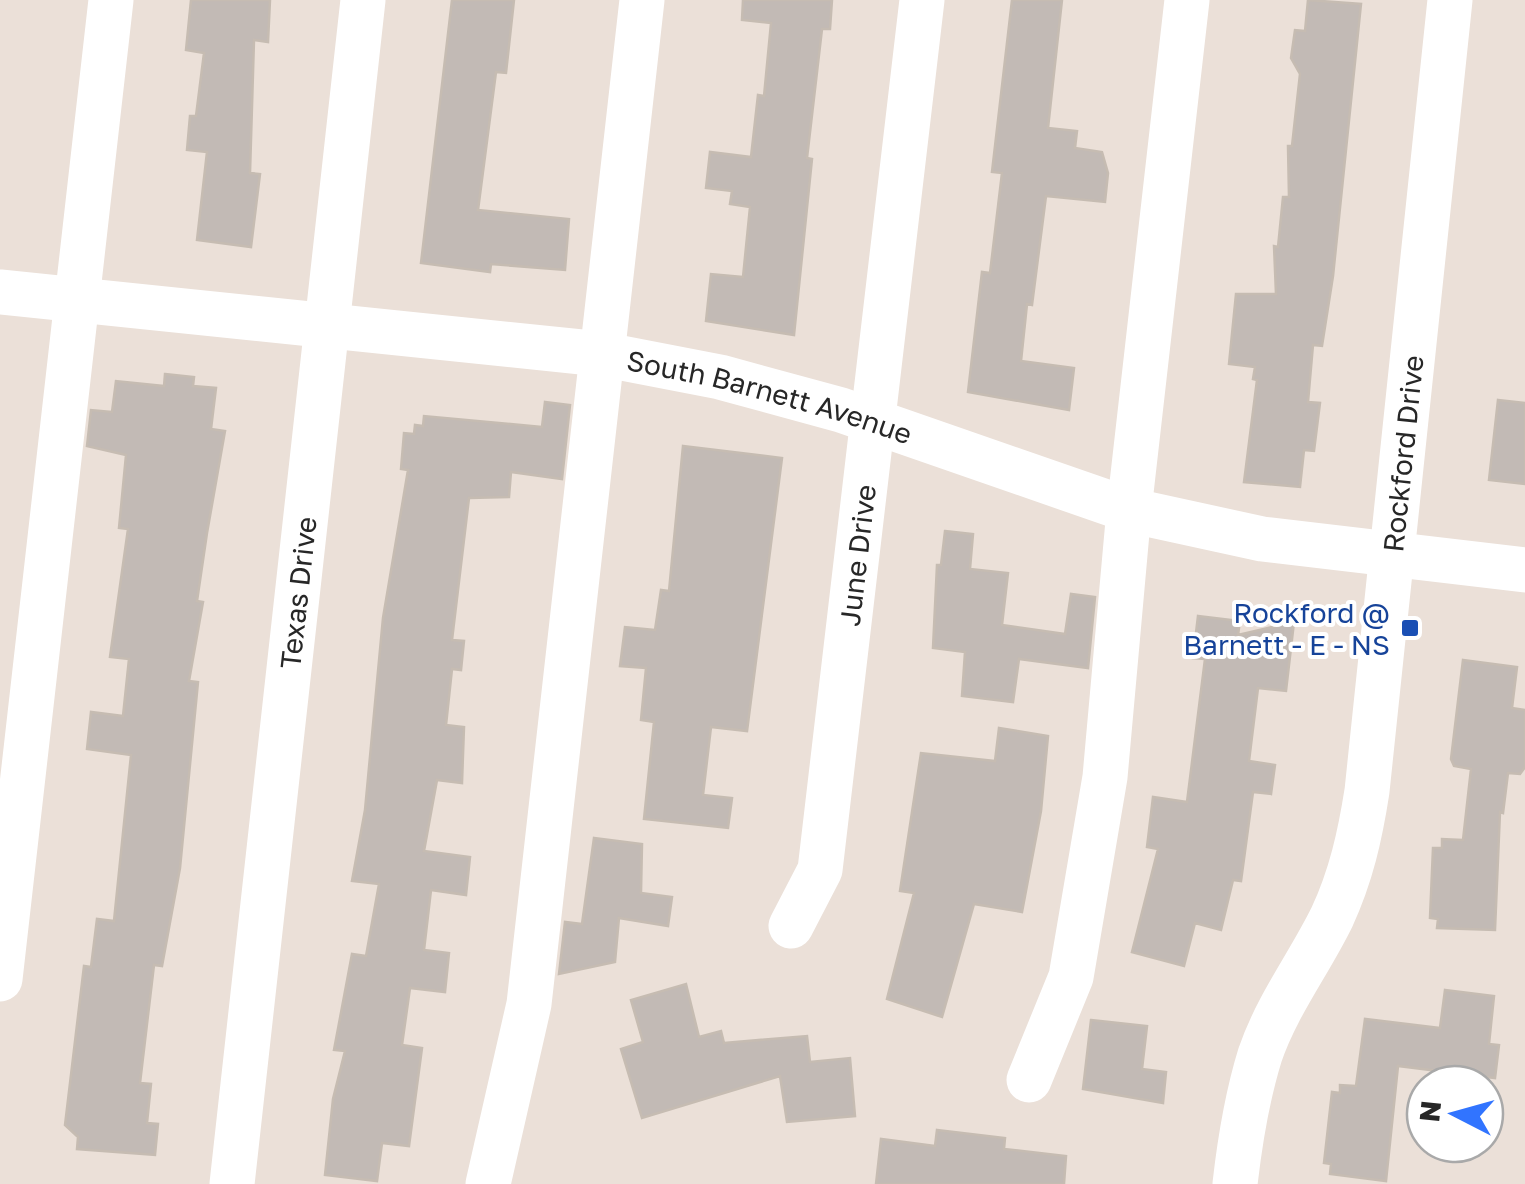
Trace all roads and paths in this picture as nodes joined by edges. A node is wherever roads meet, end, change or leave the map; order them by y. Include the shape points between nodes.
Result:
1 (111, 0) edge
2 (363, 0) edge
3 (642, 0) edge
4 (922, 0) edge
5 (1187, 0) edge
6 (1450, 0) edge
7 (0, 292) edge
8 (76, 300) junction
9 (326, 325) junction
10 (601, 354) junction
11 (872, 420) junction
12 (1129, 510) junction
13 (1392, 556) junction
14 (1525, 570) edge
15 (790, 926) dead end
16 (0, 979) edge
17 (1030, 1080) dead end
18 (232, 1184) edge
19 (488, 1184) edge
20 (1236, 1184) edge

1 - 8 street
2 - 9 street, Texas Drive
3 - 10 street
4 - 11 street, June Drive
5 - 12 street
6 - 13 street, Rockford Drive
7 - 8 street, South Barnett Avenue
8 - 9 street, South Barnett Avenue
8 - 16 street
9 - 10 street, South Barnett Avenue
9 - 18 street, Texas Drive
10 - 11 street, South Barnett Avenue via 720,377
10 - 19 street via 528,1004
11 - 12 street, South Barnett Avenue
11 - 15 street, June Drive via 820,870
12 - 13 street, South Barnett Avenue via 1262,539
12 - 17 street via 1106,777 1071,977
13 - 14 street, South Barnett Avenue
13 - 20 street, Rockford Drive via 1356,859 1261,1052 1241,1129

